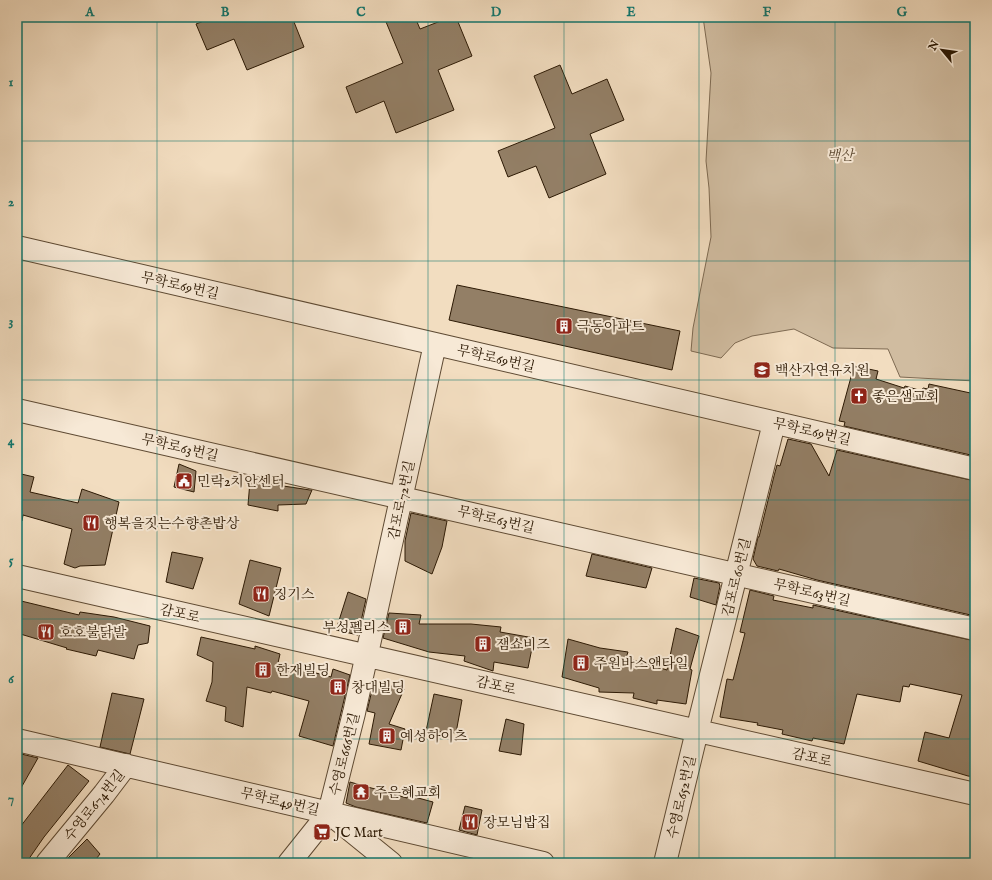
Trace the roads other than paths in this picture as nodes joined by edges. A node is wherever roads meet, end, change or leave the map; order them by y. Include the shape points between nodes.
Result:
1 (18, 251) edge
2 (435, 344) junction
3 (17, 410) edge
4 (774, 423) junction
5 (975, 469) edge
6 (402, 498) junction
7 (736, 574) junction
8 (17, 576) edge
9 (975, 629) edge
10 (367, 656) junction
11 (697, 731) junction
12 (17, 740) edge
13 (126, 765) junction
14 (975, 794) edge
15 (329, 813) junction
16 (47, 863) edge
17 (288, 863) edge
18 (391, 863) edge
19 (542, 863) edge
20 (665, 863) edge

1 - 2 street, 무학로69번길
2 - 4 street, 무학로69번길
2 - 6 street, 감포로72번길
3 - 6 street, 무학로63번길
4 - 5 street, 무학로69번길
4 - 7 street, 감포로60번길
6 - 7 street, 무학로63번길
6 - 10 street, 감포로72번길
7 - 9 street, 무학로63번길
7 - 11 street, 감포로60번길
8 - 10 street, 감포로
10 - 11 street, 감포로
10 - 15 street, 수영로666번길
11 - 14 street, 감포로
11 - 20 street, 수영로652번길
12 - 13 street, 무학로49번길
13 - 15 street, 무학로49번길
13 - 16 street, 수영로674번길
15 - 17 street, 수영로666번길
15 - 18 street
15 - 19 street, 무학로49번길

